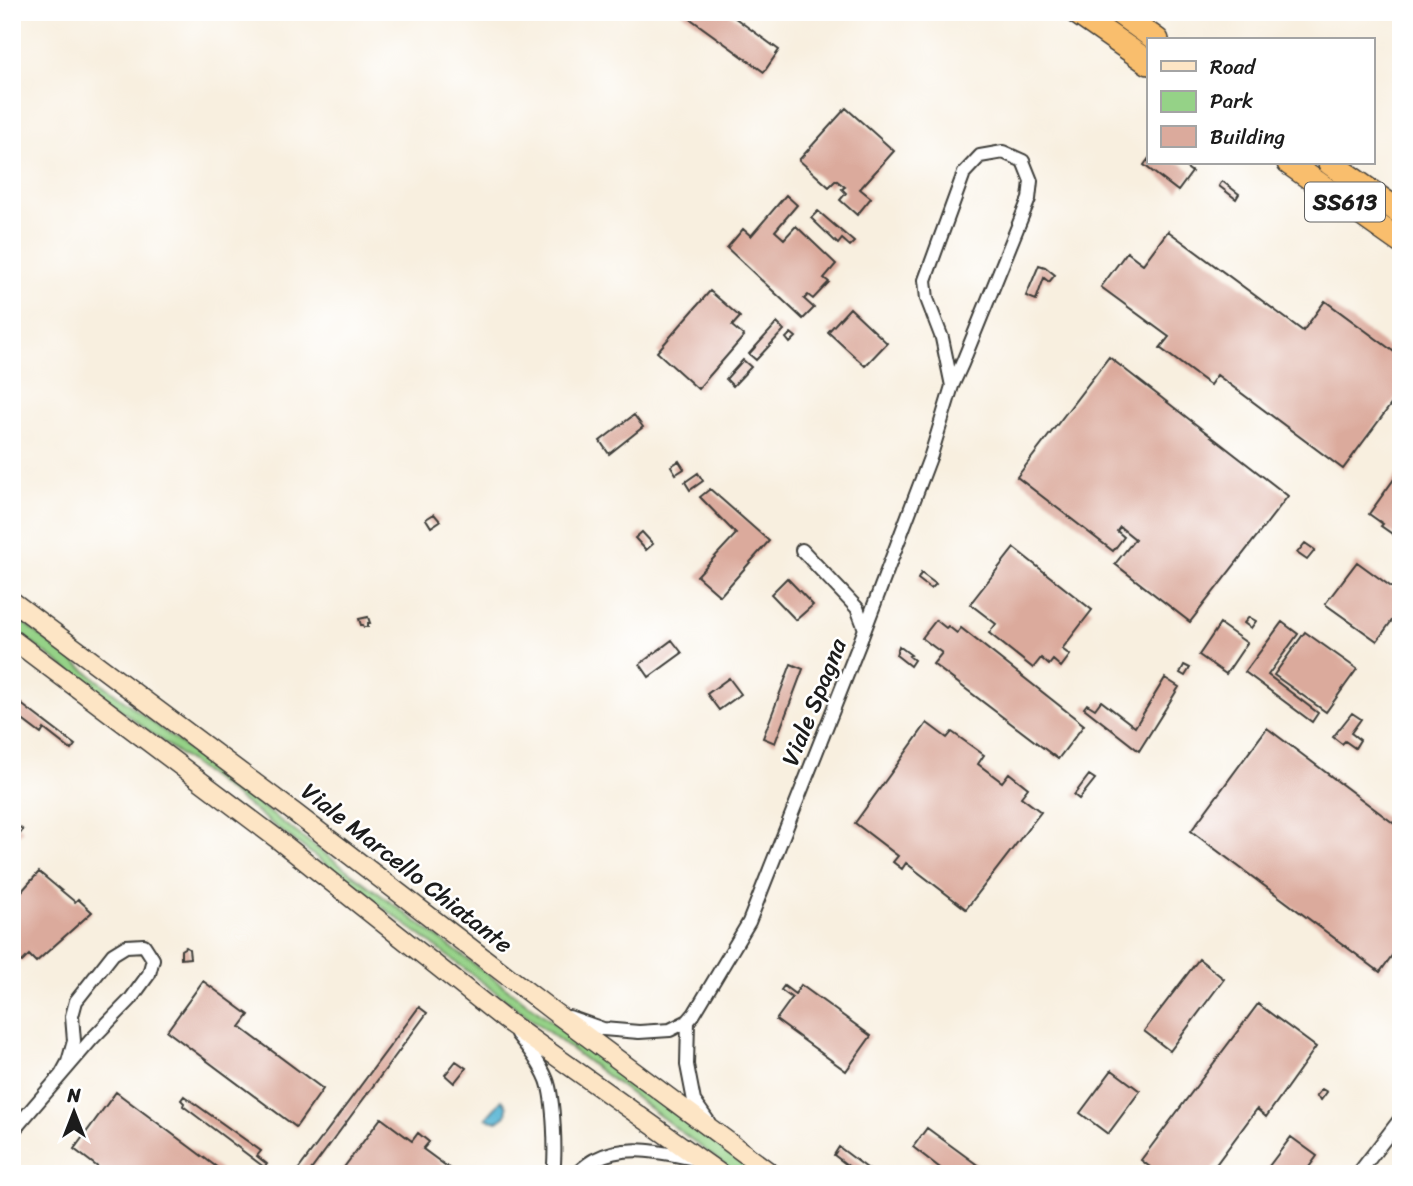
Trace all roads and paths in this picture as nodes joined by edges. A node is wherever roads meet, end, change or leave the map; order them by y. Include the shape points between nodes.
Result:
1 (1076, 12) edge
2 (1118, 12) edge
3 (1154, 38) edge
4 (1147, 63) edge
5 (1290, 164) edge
6 (1331, 164) edge
7 (1401, 213) edge
8 (1401, 242) edge
9 (952, 386) junction
10 (802, 550) dead end
11 (12, 601) edge
12 (865, 629) junction
13 (12, 639) edge
14 (554, 1012) junction
15 (505, 1020) junction
16 (688, 1021) junction
17 (62, 1073) junction
18 (1401, 1118) edge
19 (713, 1130) junction
20 (12, 1132) edge
21 (703, 1160) junction
22 (553, 1174) edge
23 (576, 1174) edge
24 (721, 1174) edge
25 (772, 1174) edge
26 (1358, 1174) edge

1 - 4 highway
2 - 3 highway
5 - 8 highway, SS613
6 - 7 highway, SS613
9 - 9 street, Viale Spagna via 1029,199 1031,181 1023,161 1003,152 980,156 964,173 925,280
9 - 12 street, Viale Spagna
10 - 12 street via 857,608
11 - 14 street, Viale Marcello Chiatante
12 - 16 street, Viale Spagna via 749,922
13 - 15 street via 276,838
14 - 16 street via 603,1029 639,1032 670,1030
14 - 19 street, Viale Marcello Chiatante
15 - 21 street
15 - 22 street via 531,1052 547,1082
16 - 19 street via 687,1065 694,1101
17 - 17 street via 149,974 153,958 144,945 126,946 113,954 76,1001 74,1041
17 - 20 street
18 - 26 street
19 - 25 street, Viale Marcello Chiatante
21 - 23 street via 662,1152 617,1151 593,1160
21 - 24 street

